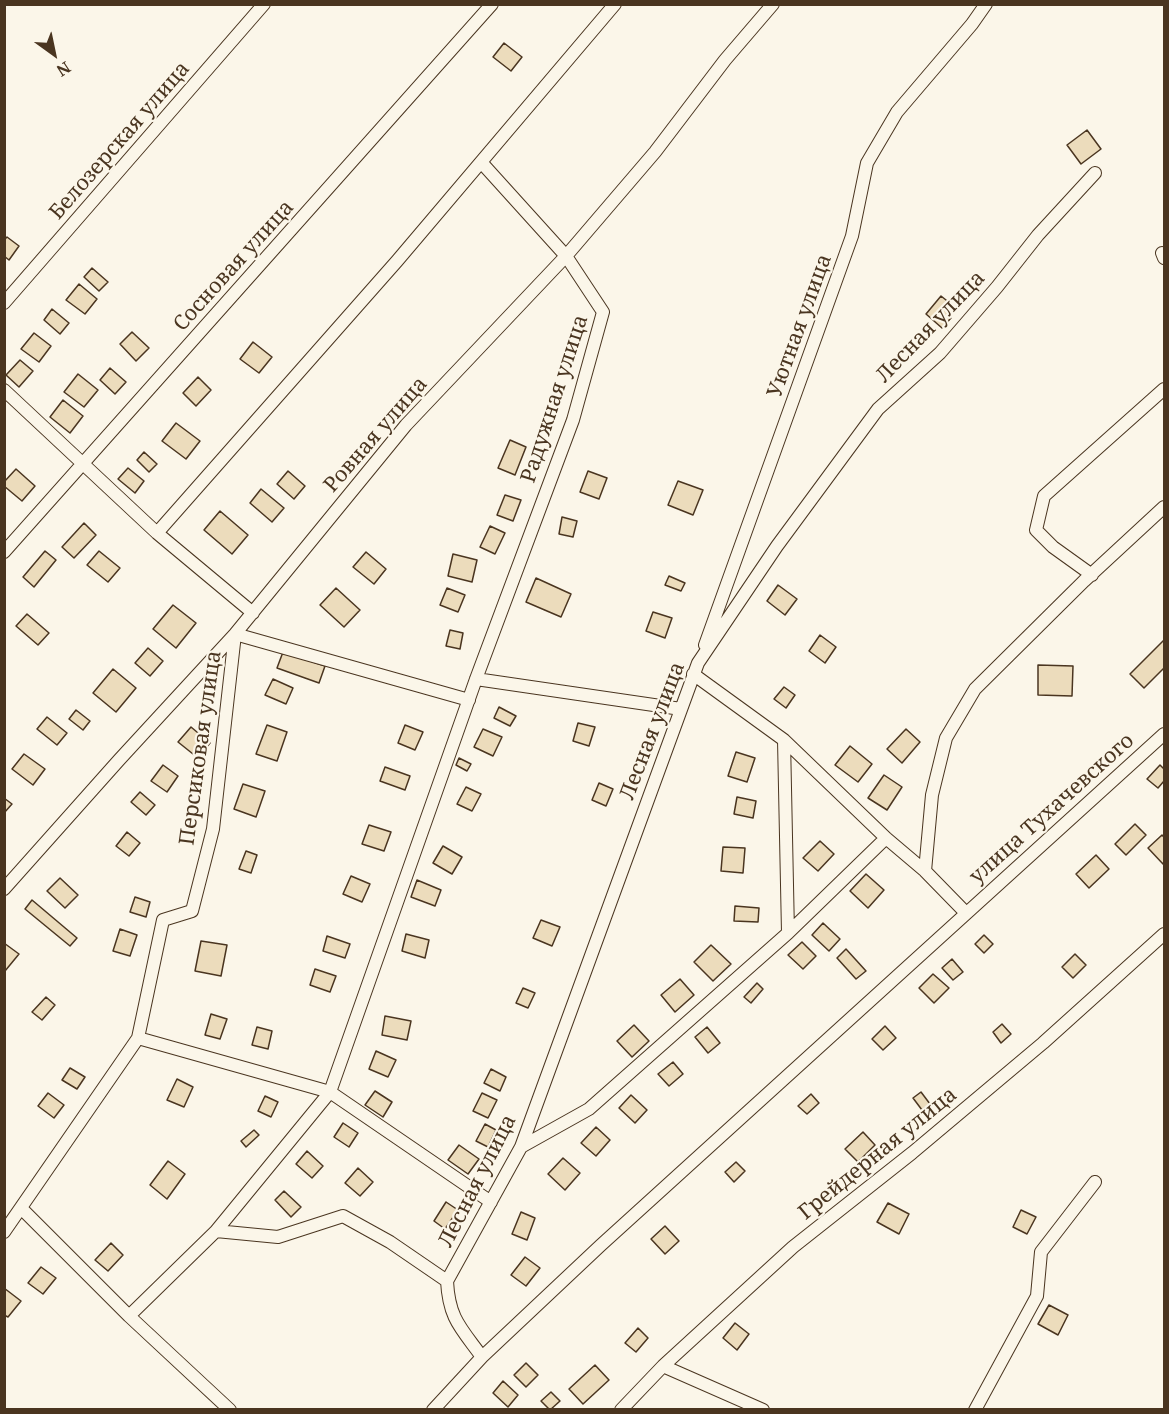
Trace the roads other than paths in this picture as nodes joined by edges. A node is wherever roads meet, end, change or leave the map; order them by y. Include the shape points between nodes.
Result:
1 (264, 4) edge
2 (492, 4) edge
3 (615, 4) edge
4 (773, 4) edge
5 (986, 4) edge
6 (481, 162) junction
7 (1095, 173) dead end
8 (566, 256) junction
9 (4, 303) edge
10 (1164, 389) edge
11 (4, 390) edge
12 (83, 465) junction
13 (1164, 507) edge
14 (157, 533) junction
15 (4, 552) edge
16 (1092, 574) junction
17 (253, 613) junction
18 (235, 634) junction
19 (696, 669) junction
20 (476, 679) junction
21 (469, 700) junction
22 (681, 709) junction
23 (1164, 734) edge
24 (784, 740) junction
25 (886, 838) junction
26 (925, 871) junction
27 (4, 889) edge
28 (966, 914) junction
29 (788, 933) junction
30 (1164, 934) edge
31 (138, 1038) junction
32 (330, 1092) junction
33 (522, 1147) junction
34 (1095, 1182) dead end
35 (491, 1202) junction
36 (21, 1208) junction
37 (216, 1231) junction
38 (4, 1232) edge
39 (447, 1281) junction
40 (129, 1316) junction
41 (482, 1357) junction
42 (663, 1366) junction
43 (230, 1410) edge
44 (433, 1410) edge
45 (621, 1410) edge
46 (763, 1410) edge
47 (975, 1410) edge

1 - 9 street, Белозерская улица
2 - 12 street, Сосновая улица
3 - 6 street
4 - 8 street, Ровная улица
5 - 19 street, Уютная улица via 897,112 867,164 852,236
6 - 8 street, Радужная улица
6 - 14 street
7 - 19 street, Лесная улица via 939,353 878,409 777,546
8 - 17 street, Ровная улица via 406,425
8 - 20 street, Радужная улица via 603,312 573,420
10 - 16 street via 1044,496 1036,530
11 - 12 street
12 - 14 street
12 - 15 street, Сосновая улица
13 - 16 street
14 - 17 street
16 - 26 street via 975,689 946,738 932,795
17 - 18 street, Ровная улица
18 - 21 street
18 - 27 street, Ровная улица
18 - 31 street, Персиковая улица via 213,829 192,910 163,920
19 - 22 street, Лесная улица
19 - 24 street
20 - 21 street
20 - 22 street
21 - 32 street
22 - 33 street, Лесная улица
23 - 28 street, улица Тухачевского
24 - 25 street
24 - 29 street
25 - 26 street
25 - 29 street
26 - 28 street
28 - 41 street
29 - 33 street via 589,1109
30 - 42 street, Грейдерная улица via 1043,1043 793,1247
31 - 32 street
31 - 36 street, Персиковая улица
32 - 35 street
32 - 37 street
33 - 35 street, Лесная улица
34 - 47 street via 1041,1252 1037,1296
35 - 39 street, Лесная улица
36 - 38 street, Персиковая улица
36 - 40 street
37 - 39 street via 278,1237 343,1216
37 - 40 street
39 - 41 street, Лесная улица via 454,1318
40 - 43 street
41 - 44 street
42 - 45 street, Грейдерная улица
42 - 46 street

